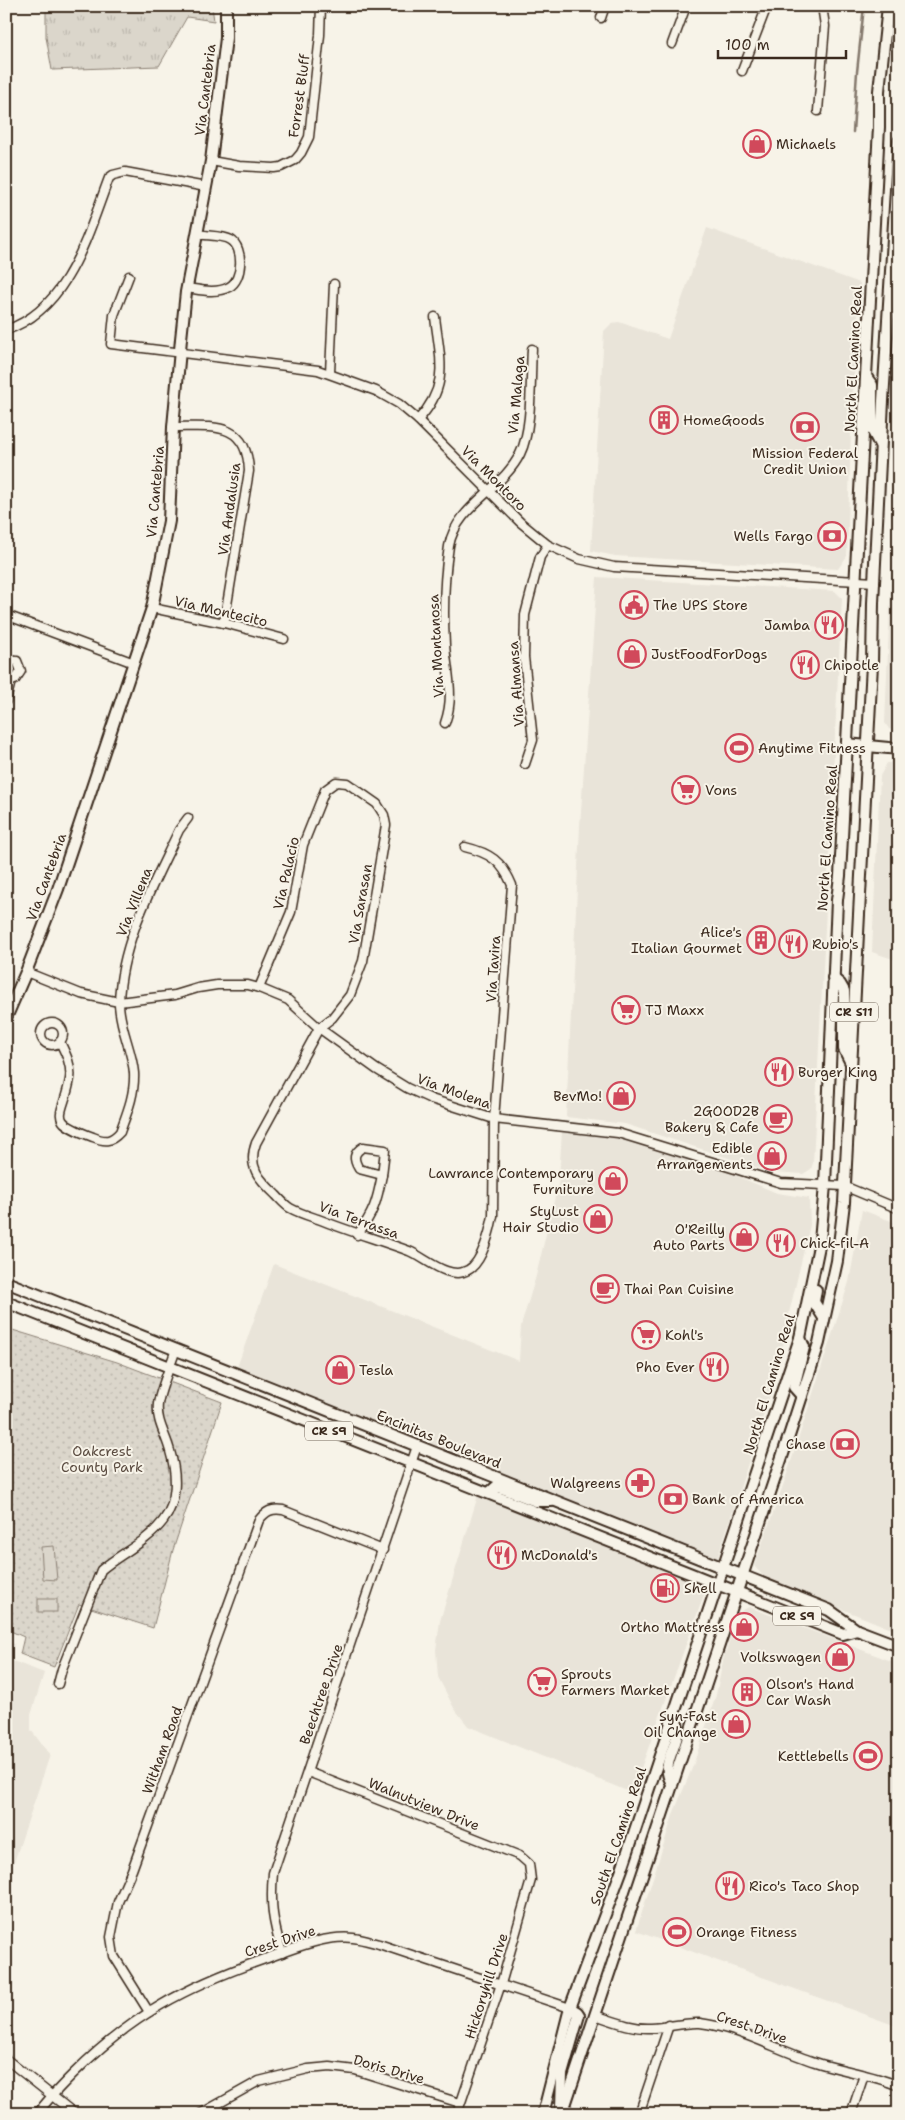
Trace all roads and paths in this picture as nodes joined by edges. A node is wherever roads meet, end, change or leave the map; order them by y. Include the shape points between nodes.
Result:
1 (226, 6) edge
2 (321, 6) edge
3 (605, 6) edge
4 (686, 6) edge
5 (767, 6) edge
6 (822, 6) edge
7 (888, 6) edge
8 (898, 6) edge
9 (899, 16) edge
10 (601, 18) dead end
11 (672, 44) dead end
12 (742, 71) dead end
13 (818, 111) dead end
14 (899, 142) edge
15 (211, 160) junction
16 (206, 187) junction
17 (197, 234) junction
18 (129, 276) dead end
19 (334, 284) dead end
20 (187, 288) junction
21 (435, 318) dead end
22 (6, 330) edge
23 (532, 349) dead end
24 (179, 352) junction
25 (330, 373) junction
26 (866, 376) junction
27 (418, 420) junction
28 (173, 427) junction
29 (881, 446) junction
30 (488, 491) junction
31 (548, 545) junction
32 (857, 581) junction
33 (875, 582) junction
34 (152, 608) junction
35 (6, 615) edge
36 (224, 623) junction
37 (284, 639) dead end
38 (6, 660) edge
39 (134, 663) junction
40 (9, 680) edge
41 (6, 701) edge
42 (445, 723) dead end
43 (847, 744) junction
44 (868, 747) junction
45 (899, 749) edge
46 (525, 764) dead end
47 (351, 786) joint
48 (188, 818) dead end
49 (465, 847) dead end
50 (26, 972) junction
51 (833, 978) junction
52 (259, 988) junction
53 (119, 1002) junction
54 (6, 1018) edge
55 (319, 1028) junction
56 (60, 1042) dead end
57 (852, 1064) junction
58 (494, 1118) junction
59 (382, 1174) junction
60 (825, 1185) junction
61 (844, 1186) junction
62 (899, 1209) edge
63 (821, 1228) junction
64 (357, 1235) junction
65 (6, 1282) edge
66 (6, 1302) edge
67 (824, 1318) junction
68 (800, 1338) junction
69 (176, 1349) junction
70 (170, 1367) junction
71 (802, 1396) junction
72 (417, 1446) junction
73 (411, 1464) junction
74 (489, 1493) junction
75 (559, 1502) junction
76 (383, 1550) junction
77 (723, 1568) junction
78 (743, 1576) junction
79 (717, 1584) junction
80 (737, 1592) junction
81 (857, 1630) junction
82 (899, 1646) edge
83 (58, 1684) dead end
84 (674, 1714) junction
85 (308, 1772) junction
86 (672, 1784) junction
87 (529, 1864) joint
88 (282, 1953) junction
89 (501, 1984) junction
90 (570, 2008) junction
91 (149, 2012) junction
92 (595, 2015) junction
93 (669, 2025) junction
94 (6, 2059) edge
95 (864, 2075) junction
96 (899, 2086) edge
97 (52, 2095) junction
98 (460, 2103) junction
99 (37, 2114) edge
100 (75, 2114) edge
101 (200, 2114) edge
102 (456, 2114) edge
103 (542, 2114) edge
104 (562, 2114) edge
105 (639, 2114) edge
106 (851, 2114) edge

1 - 15 main road, Via Cantebria via 226,38
2 - 15 street, Forrest Bluff via 309,137 301,153 295,160 274,168
3 - 10 street
4 - 11 street
5 - 12 street
6 - 13 street via 825,26
7 - 26 main road, North El Camino Real / CR S11 via 879,90 880,126
8 - 9 main road
14 - 29 main road, CR S11
15 - 16 main road, Via Cantebria
16 - 17 main road, Via Cantebria
16 - 22 street via 125,172 113,175 109,178 76,264 59,290 39,312
17 - 20 main road, Via Cantebria
17 - 20 street via 230,239 238,246 238,272 234,284 215,292
18 - 24 street, Via Montoro via 114,315 111,344
19 - 25 street
20 - 24 main road, Via Cantebria
21 - 27 street via 442,373 431,406
23 - 30 street, Via Malaga via 524,442 511,467
24 - 25 street, Via Montoro
24 - 28 main road, Via Cantebria
25 - 27 street, Via Montoro via 376,391
26 - 29 main road via 872,385 872,430
26 - 32 main road, North El Camino Real / CR S11
27 - 30 street, Via Montoro
28 - 34 main road, Via Cantebria via 169,521
28 - 36 street, Via Andalusia via 224,430 233,434 249,454
29 - 33 main road, CR S11
30 - 31 street, Via Montoro
30 - 42 street, Via Montanosa via 465,514 449,546 444,608 452,699
31 - 32 street, Via Montoro via 579,559 614,567
31 - 46 street, Via Almansa via 540,557 525,615 524,657 533,740
32 - 33 street, Via Montoro
32 - 43 main road, North El Camino Real / CR S11
33 - 44 main road, CR S11
34 - 36 street, Via Montecito
34 - 39 main road, Via Cantebria
35 - 39 street
36 - 37 street, Via Montecito
38 - 40 street via 17,662 20,667 20,674
39 - 50 main road, Via Cantebria via 58,889
40 - 41 street
43 - 44 main road
43 - 51 main road, North El Camino Real / CR S11
44 - 45 main road
44 - 57 main road, CR S11
47 - 52 street, Via Palacio via 336,782 325,790 303,845 291,912
47 - 55 street, Via Sarasan via 377,804 386,825 363,961 350,996
48 - 53 street, Via Villena via 179,830 132,935
49 - 58 street, Via Tavira via 480,851 506,869 512,885
50 - 53 street, Via Molena via 81,994
50 - 54 main road, Via Cantebria
51 - 57 main road via 844,991 844,1049
51 - 60 main road, North El Camino Real / CR S11
52 - 53 street, Via Molena via 217,985 175,996
52 - 55 street, Via Molena via 288,1000
53 - 56 street, Via Villena via 120,1019 134,1071 134,1086 120,1132 115,1138 101,1141 71,1129 62,1120 60,1111 70,1078 68,1060
55 - 58 street, Via Molena via 407,1088
55 - 64 street, Via Terrassa via 252,1154 259,1179 289,1208
57 - 61 main road, CR S11
58 - 60 street, Via Molena via 618,1134 781,1184
58 - 64 street, Via Terrassa via 493,1216 476,1264 467,1271 456,1273 410,1252
59 - 59 street via 385,1150 363,1147 357,1151 354,1160 359,1169
59 - 64 street via 371,1217
60 - 61 street, Via Molena
60 - 63 main road, North El Camino Real / CR S11
61 - 62 street
61 - 67 main road, CR S11 via 837,1261
63 - 67 main road via 824,1244 814,1302
63 - 68 main road, North El Camino Real / CR S11
65 - 69 main road, Encinitas Boulevard / CR S9
66 - 70 main road, Encinitas Boulevard / CR S9
67 - 71 main road, CR S11
68 - 71 main road via 804,1347 794,1387
68 - 77 main road, North El Camino Real / CR S11
69 - 70 street
69 - 72 main road, Encinitas Boulevard / CR S9
70 - 73 main road, Encinitas Boulevard / CR S9
70 - 83 street via 158,1404 176,1487 172,1504 164,1520 146,1540 101,1570
71 - 78 main road, CR S11
72 - 73 street, Beechtree Drive
72 - 75 main road, Encinitas Boulevard / CR S9
73 - 74 main road, Encinitas Boulevard / CR S9
73 - 76 street, Beechtree Drive
74 - 75 main road via 497,1486 536,1501
74 - 79 main road, Encinitas Boulevard / CR S9
75 - 77 main road, Encinitas Boulevard / CR S9
76 - 85 street, Beechtree Drive
76 - 91 street, Witham Road via 283,1510 274,1509 259,1520 118,1902 111,1937 114,1956
77 - 78 main road, Encinitas Boulevard / CR S9
77 - 79 main road, South El Camino Real / CR S11
78 - 80 main road, CR S11
78 - 81 main road, Encinitas Boulevard / CR S9 via 829,1610
79 - 80 main road, Encinitas Boulevard / CR S9
79 - 84 main road, South El Camino Real
80 - 81 main road, Encinitas Boulevard / CR S9 via 843,1634
80 - 86 main road
81 - 82 main road, Encinitas Boulevard / CR S9
84 - 86 main road via 678,1729 667,1764
84 - 90 main road, South El Camino Real via 622,1869
85 - 87 street, Walnutview Drive via 520,1856
85 - 88 street, Beechtree Drive via 273,1873 273,1921
86 - 92 main road
87 - 89 street, Hickoryhill Drive via 531,1880
88 - 89 street, Crest Drive via 325,1939 352,1938
88 - 91 street, Crest Drive via 189,1989
89 - 90 street, Crest Drive
89 - 98 street, Hickoryhill Drive
90 - 103 main road, South El Camino Real
90 - 104 main road via 579,2015 562,2074
91 - 97 street, Crest Drive via 94,2053
92 - 93 street, Crest Drive via 634,2027
92 - 104 main road
93 - 95 street, Crest Drive via 699,2023 728,2030 815,2062
93 - 105 street
94 - 97 street
95 - 96 street, Crest Drive
95 - 106 street
97 - 99 street, Crest Drive
97 - 100 street
98 - 101 street, Doris Drive via 355,2070 330,2067 259,2081
98 - 102 street, Hickoryhill Drive

